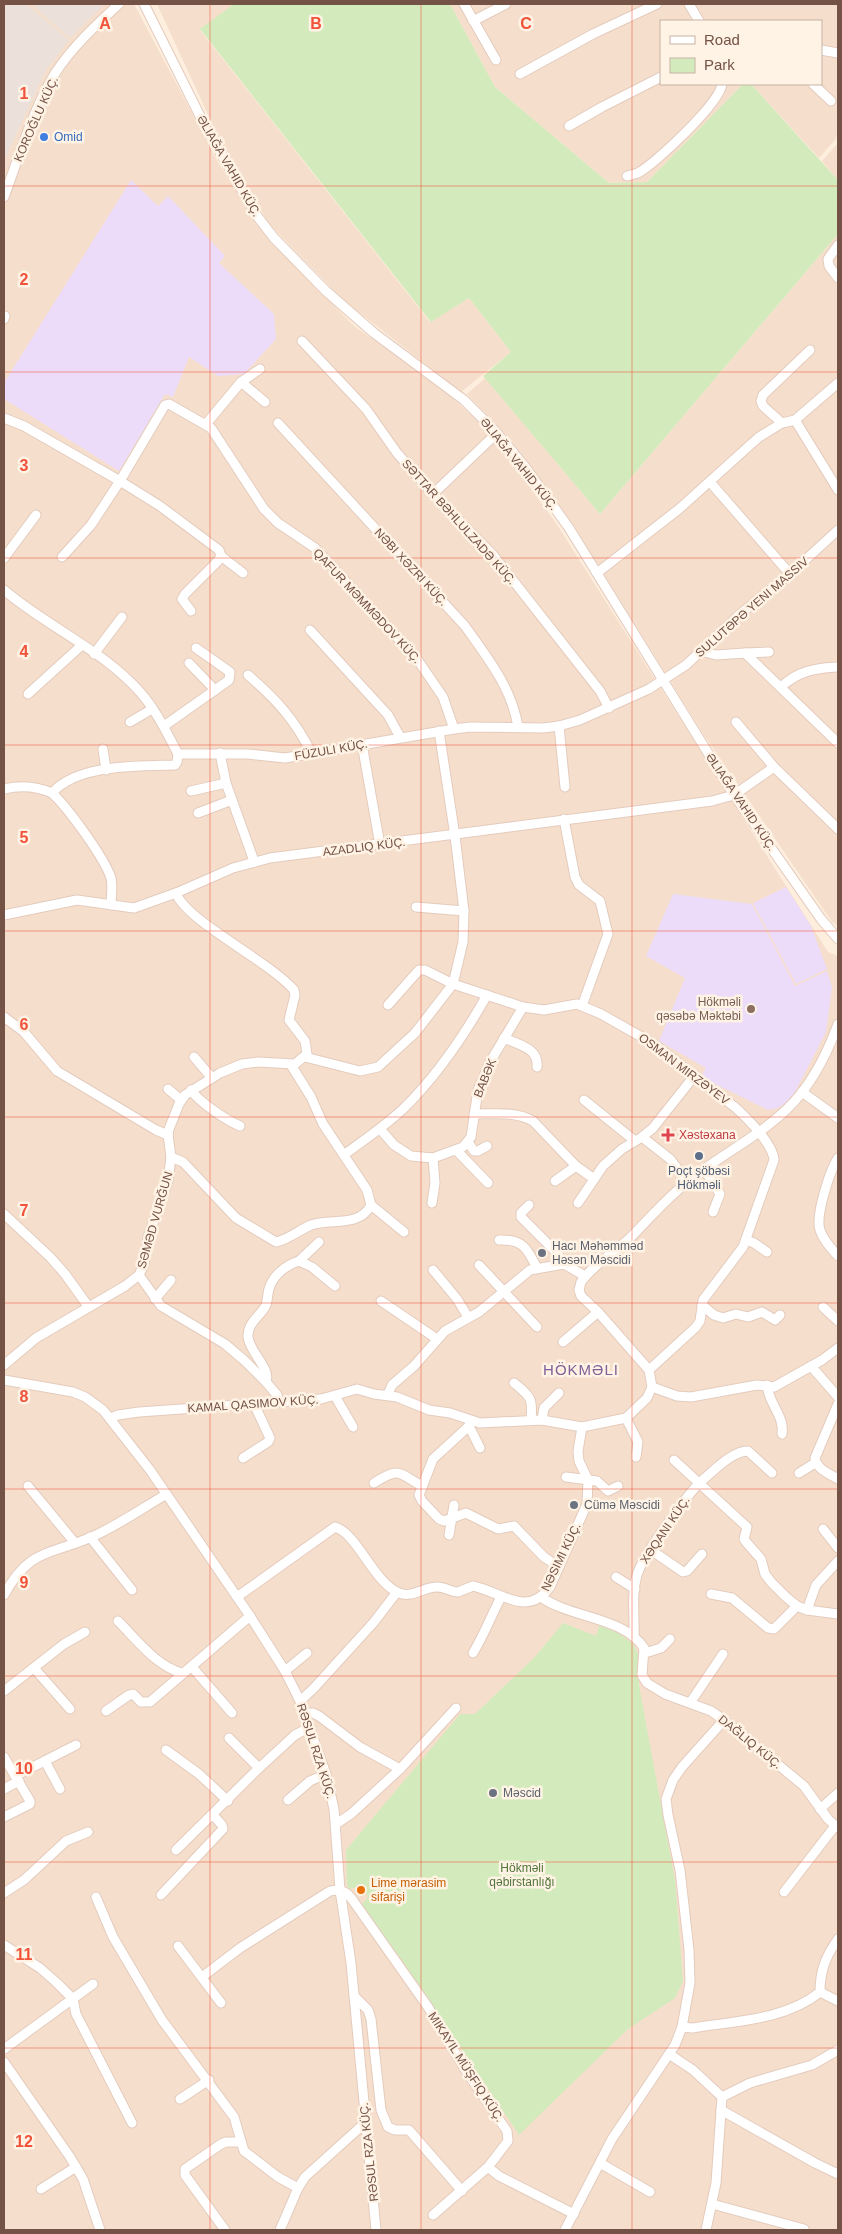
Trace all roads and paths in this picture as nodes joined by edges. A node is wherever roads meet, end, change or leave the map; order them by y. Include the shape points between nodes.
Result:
1 (119, 4) edge
2 (144, 4) edge
3 (464, 4) edge
4 (506, 4) edge
5 (657, 4) edge
6 (688, 4) edge
7 (699, 20) edge
8 (473, 21) junction
9 (822, 50) edge
10 (838, 54) edge
11 (496, 60) dead end
12 (520, 74) dead end
13 (660, 77) edge
14 (722, 85) edge
15 (814, 85) edge
16 (831, 101) dead end
17 (569, 126) dead end
18 (627, 176) dead end
19 (4, 197) edge
20 (838, 245) edge
21 (838, 278) edge
22 (302, 341) dead end
23 (810, 350) dead end
24 (260, 369) dead end
25 (241, 382) junction
26 (838, 383) edge
27 (265, 402) dead end
28 (4, 418) edge
29 (796, 420) junction
30 (782, 423) junction
31 (206, 424) junction
32 (278, 424) dead end
33 (497, 433) junction
34 (120, 481) junction
35 (710, 482) junction
36 (838, 490) edge
37 (433, 494) junction
38 (36, 515) dead end
39 (838, 530) edge
40 (221, 556) junction
41 (62, 557) dead end
42 (4, 558) edge
43 (243, 573) dead end
44 (598, 573) junction
45 (790, 574) junction
46 (4, 590) edge
47 (191, 611) dead end
48 (122, 617) dead end
49 (310, 630) dead end
50 (82, 645) junction
51 (196, 648) dead end
52 (701, 652) junction
53 (769, 652) dead end
54 (745, 653) junction
55 (94, 654) junction
56 (189, 663) dead end
57 (838, 667) edge
58 (248, 675) dead end
59 (663, 680) junction
60 (781, 687) junction
61 (215, 690) junction
62 (28, 694) dead end
63 (608, 708) junction
64 (152, 709) junction
65 (130, 722) dead end
66 (736, 722) dead end
67 (164, 726) junction
68 (559, 726) junction
69 (518, 727) junction
70 (454, 729) junction
71 (439, 731) junction
72 (400, 736) junction
73 (838, 743) edge
74 (362, 744) junction
75 (103, 749) dead end
76 (178, 754) junction
77 (220, 754) junction
78 (312, 754) junction
79 (774, 767) junction
80 (106, 770) junction
81 (226, 783) junction
82 (4, 787) edge
83 (564, 788) dead end
84 (191, 791) dead end
85 (52, 793) junction
86 (734, 795) junction
87 (232, 800) junction
88 (198, 813) dead end
89 (564, 819) junction
90 (838, 829) edge
91 (455, 836) junction
92 (380, 845) junction
93 (254, 861) junction
94 (176, 893) junction
95 (111, 905) junction
96 (416, 906) dead end
97 (464, 911) junction
98 (4, 915) edge
99 (838, 939) edge
100 (453, 984) junction
101 (487, 995) junction
102 (388, 1005) dead end
103 (582, 1006) junction
104 (523, 1007) junction
105 (4, 1016) edge
106 (838, 1028) edge
107 (504, 1038) junction
108 (305, 1056) junction
109 (194, 1057) dead end
110 (291, 1065) junction
111 (536, 1067) dead end
112 (695, 1075) junction
113 (212, 1078) junction
114 (168, 1089) dead end
115 (191, 1090) junction
116 (802, 1092) junction
117 (181, 1100) junction
118 (584, 1100) dead end
119 (474, 1114) junction
120 (838, 1118) edge
121 (240, 1126) dead end
122 (380, 1128) junction
123 (758, 1132) junction
124 (168, 1135) junction
125 (638, 1139) junction
126 (468, 1142) junction
127 (487, 1146) dead end
128 (456, 1150) junction
129 (345, 1154) junction
130 (171, 1157) junction
131 (433, 1158) junction
132 (838, 1158) edge
133 (576, 1166) junction
134 (704, 1169) junction
135 (594, 1179) junction
136 (554, 1182) dead end
137 (687, 1182) junction
138 (488, 1183) dead end
139 (578, 1203) dead end
140 (432, 1204) dead end
141 (371, 1205) junction
142 (529, 1205) dead end
143 (713, 1212) dead end
144 (4, 1214) edge
145 (404, 1232) dead end
146 (499, 1240) dead end
147 (746, 1240) junction
148 (319, 1242) dead end
149 (767, 1252) dead end
150 (838, 1256) edge
151 (299, 1261) junction
152 (564, 1264) junction
153 (479, 1265) dead end
154 (537, 1268) junction
155 (433, 1270) dead end
156 (139, 1275) junction
157 (585, 1276) junction
158 (171, 1280) dead end
159 (335, 1286) dead end
160 (503, 1291) junction
161 (155, 1299) junction
162 (381, 1301) dead end
163 (702, 1305) junction
164 (88, 1306) junction
165 (823, 1307) dead end
166 (598, 1312) junction
167 (780, 1315) dead end
168 (468, 1317) junction
169 (838, 1321) edge
170 (537, 1327) dead end
171 (437, 1339) junction
172 (563, 1342) dead end
173 (838, 1348) edge
174 (253, 1353) junction
175 (245, 1361) junction
176 (4, 1365) edge
177 (811, 1366) junction
178 (649, 1370) junction
179 (4, 1380) edge
180 (266, 1382) junction
181 (514, 1383) dead end
182 (767, 1386) junction
183 (652, 1388) junction
184 (559, 1392) dead end
185 (388, 1394) junction
186 (335, 1396) junction
187 (838, 1397) edge
188 (279, 1401) junction
189 (254, 1404) junction
190 (838, 1404) edge
191 (110, 1418) junction
192 (626, 1418) junction
193 (531, 1420) junction
194 (542, 1420) junction
195 (470, 1424) junction
196 (353, 1427) dead end
197 (582, 1427) junction
198 (782, 1434) dead end
199 (480, 1448) dead end
200 (636, 1457) dead end
201 (243, 1458) dead end
202 (674, 1460) dead end
203 (816, 1463) junction
204 (772, 1473) dead end
205 (799, 1473) dead end
206 (566, 1477) dead end
207 (838, 1479) edge
208 (588, 1480) junction
209 (374, 1482) dead end
210 (699, 1483) junction
211 (28, 1486) dead end
212 (422, 1486) junction
213 (618, 1486) dead end
214 (165, 1495) junction
215 (454, 1505) dead end
216 (453, 1518) junction
217 (823, 1529) dead end
218 (449, 1535) dead end
219 (90, 1537) junction
220 (75, 1542) junction
221 (838, 1548) edge
222 (651, 1550) junction
223 (702, 1554) dead end
224 (838, 1561) edge
225 (559, 1568) junction
226 (616, 1577) dead end
227 (635, 1589) junction
228 (132, 1590) dead end
229 (397, 1592) junction
230 (711, 1594) dead end
231 (4, 1595) edge
232 (501, 1596) junction
233 (237, 1597) junction
234 (541, 1597) junction
235 (797, 1606) junction
236 (807, 1610) junction
237 (838, 1614) edge
238 (250, 1616) junction
239 (118, 1620) dead end
240 (85, 1632) dead end
241 (634, 1637) junction
242 (670, 1639) dead end
243 (307, 1653) dead end
244 (473, 1653) dead end
245 (645, 1653) junction
246 (723, 1654) dead end
247 (192, 1667) junction
248 (34, 1668) junction
249 (285, 1671) junction
250 (182, 1674) junction
251 (4, 1691) edge
252 (300, 1701) junction
253 (690, 1702) junction
254 (456, 1708) dead end
255 (70, 1709) dead end
256 (106, 1711) dead end
257 (232, 1713) dead end
258 (305, 1714) junction
259 (724, 1720) junction
260 (310, 1727) junction
261 (229, 1738) dead end
262 (76, 1745) dead end
263 (166, 1750) dead end
264 (4, 1757) edge
265 (45, 1762) junction
266 (260, 1768) junction
267 (400, 1769) junction
268 (326, 1774) junction
269 (17, 1779) junction
270 (4, 1789) edge
271 (60, 1789) dead end
272 (838, 1793) edge
273 (288, 1800) dead end
274 (228, 1801) junction
275 (820, 1809) junction
276 (213, 1815) junction
277 (4, 1817) edge
278 (336, 1824) junction
279 (837, 1827) edge
280 (88, 1832) dead end
281 (176, 1850) dead end
282 (340, 1890) junction
283 (784, 1892) dead end
284 (4, 1893) edge
285 (161, 1894) dead end
286 (96, 1897) dead end
287 (838, 1939) edge
288 (4, 1945) edge
289 (178, 1946) dead end
290 (202, 1977) junction
291 (92, 1984) dead end
292 (820, 1992) junction
293 (354, 1996) junction
294 (73, 1999) junction
295 (838, 2001) edge
296 (221, 2003) dead end
297 (682, 2027) junction
298 (4, 2050) edge
299 (838, 2050) edge
300 (669, 2054) junction
301 (4, 2062) edge
302 (209, 2080) junction
303 (722, 2097) junction
304 (180, 2099) dead end
305 (721, 2110) junction
306 (366, 2122) junction
307 (132, 2123) dead end
308 (240, 2142) junction
309 (600, 2163) junction
310 (76, 2167) junction
311 (488, 2167) junction
312 (838, 2174) edge
313 (298, 2188) junction
314 (41, 2189) dead end
315 (462, 2191) junction
316 (650, 2192) dead end
317 (712, 2204) junction
318 (574, 2214) junction
319 (433, 2215) dead end
320 (804, 2229) edge
321 (100, 2230) edge
322 (225, 2230) edge
323 (280, 2230) edge
324 (376, 2230) edge
325 (565, 2230) edge
326 (706, 2230) edge

1 - 19 street, KOROĞLU KÜÇ. via 75,48 55,75 38,109
2 - 33 street, ƏLIAĞA VAHID KÜÇ. via 219,153 274,238 337,302 457,394
3 - 8 street
4 - 8 street
5 - 12 street
6 - 7 street
8 - 11 street
9 - 10 street
13 - 17 street
14 - 18 street via 715,100 678,140 636,174
15 - 16 street
20 - 21 street via 828,259
22 - 37 street, SƏTTAR BƏHLULZADƏ KÜÇ. via 366,409 390,444
23 - 30 street via 763,395 763,406
24 - 25 street
25 - 27 street
25 - 31 street
26 - 29 street
28 - 34 street via 24,426
29 - 30 street
29 - 36 street
30 - 35 street via 759,437
31 - 34 street, QAFUR MƏMMƏDOV KÜÇ. via 169,404 165,405
31 - 70 street, QAFUR MƏMMƏDOV KÜÇ. via 264,509 278,523 315,548 417,659 443,697
32 - 69 street, NƏBI XƏZRI KÜÇ. via 464,626 510,696
33 - 37 street
33 - 44 street, ƏLIAĞA VAHID KÜÇ. via 549,498
34 - 40 street via 207,539
34 - 41 street via 91,525
35 - 44 street
35 - 45 street
37 - 63 street, SƏTTAR BƏHLULZADƏ KÜÇ. via 493,555 600,691
38 - 42 street
39 - 45 street, SULUTƏPƏ YENI MASSIV
40 - 43 street
40 - 47 street via 182,599
44 - 59 street, ƏLIAĞA VAHID KÜÇ.
45 - 52 street, SULUTƏPƏ YENI MASSIV via 739,615
46 - 50 street
48 - 55 street
49 - 72 street via 388,715
50 - 55 street
50 - 62 street
51 - 61 street via 230,672 230,680
52 - 54 street via 716,655
52 - 59 street, SULUTƏPƏ YENI MASSIV
53 - 54 street
54 - 60 street
55 - 64 street via 133,685
56 - 61 street
57 - 60 street via 804,671
58 - 78 street via 289,714
59 - 63 street, FÜZULI KÜÇ.
59 - 86 street, ƏLIAĞA VAHID KÜÇ.
60 - 73 street
61 - 67 street
63 - 68 street, FÜZULI KÜÇ.
64 - 65 street
64 - 67 street
66 - 79 street
67 - 76 street
68 - 69 street, FÜZULI KÜÇ.
68 - 83 street
69 - 70 street, FÜZULI KÜÇ.
70 - 71 street, FÜZULI KÜÇ.
71 - 72 street, FÜZULI KÜÇ.
71 - 91 street
72 - 74 street, FÜZULI KÜÇ.
74 - 78 street, FÜZULI KÜÇ.
74 - 92 street
75 - 80 street
76 - 77 street, FÜZULI KÜÇ.
76 - 80 street via 175,765
77 - 78 street, FÜZULI KÜÇ. via 285,758
77 - 81 street
79 - 86 street
79 - 90 street
80 - 85 street via 71,778
81 - 84 street
81 - 87 street
82 - 85 street via 40,788
85 - 95 street via 107,869 111,880
86 - 89 street via 712,801
86 - 99 street, ƏLIAĞA VAHID KÜÇ. via 821,920
87 - 88 street
87 - 93 street
89 - 91 street
89 - 103 street via 575,878 600,901 608,934
91 - 92 street
91 - 97 street
92 - 93 street
93 - 94 street
94 - 95 street via 134,908
94 - 108 street via 192,913 240,946 294,990 289,1020 307,1045
95 - 98 street via 77,900
96 - 97 street
97 - 100 street via 463,942
100 - 101 street, OSMAN MIRZƏYEV
100 - 102 street, OSMAN MIRZƏYEV via 419,970
100 - 108 street via 415,1033 378,1067 360,1071
101 - 104 street, OSMAN MIRZƏYEV
101 - 122 street via 463,1037 434,1074 403,1109
103 - 104 street, OSMAN MIRZƏYEV via 544,1010
103 - 112 street, OSMAN MIRZƏYEV via 654,1044
104 - 107 street, BABƏK
105 - 124 street via 24,1032 63,1075
106 - 116 street
107 - 111 street via 535,1053 538,1059
107 - 119 street, BABƏK via 478,1090
108 - 110 street
109 - 113 street
110 - 113 street, SƏMƏD VURĞUN via 250,1063
110 - 129 street via 323,1124
112 - 123 street, OSMAN MIRZƏYEV via 736,1108
112 - 125 street via 666,1113
113 - 115 street, SƏMƏD VURĞUN
114 - 117 street
115 - 117 street, SƏMƏD VURĞUN
115 - 121 street via 196,1097
116 - 120 street
116 - 123 street
117 - 124 street, SƏMƏD VURĞUN
118 - 125 street
119 - 126 street, BABƏK via 474,1127
119 - 133 street via 525,1117
122 - 129 street
122 - 131 street via 401,1152
123 - 134 street
123 - 147 street, OSMAN MIRZƏYEV via 771,1149 774,1160
124 - 130 street, SƏMƏD VURĞUN
125 - 135 street via 608,1161
125 - 137 street via 670,1159
126 - 127 street via 474,1151
126 - 128 street
128 - 131 street
128 - 138 street
129 - 141 street via 367,1190
130 - 141 street via 183,1162 236,1218 276,1242 319,1223 352,1220
130 - 156 street, SƏMƏD VURĞUN via 168,1182
131 - 140 street via 435,1183
132 - 150 street via 830,1174 818,1223 824,1239
133 - 135 street
133 - 136 street
134 - 137 street
134 - 143 street via 720,1194
135 - 139 street
137 - 157 street
141 - 145 street
142 - 152 street via 521,1216
144 - 164 street via 50,1257
146 - 154 street via 511,1239 520,1243
147 - 149 street
147 - 163 street, OSMAN MIRZƏYEV
148 - 151 street
151 - 159 street via 308,1264
151 - 174 street via 278,1273 271,1283 266,1304 248,1331
152 - 154 street
152 - 157 street
153 - 160 street
154 - 160 street
155 - 168 street
156 - 161 street
156 - 164 street, SƏMƏD VURĞUN
157 - 166 street via 580,1286 581,1296
158 - 161 street
160 - 168 street via 479,1312
160 - 170 street
161 - 175 street via 168,1311 225,1344
162 - 171 street
163 - 167 street via 723,1318 736,1314 748,1317 762,1312 775,1320
163 - 178 street, OSMAN MIRZƏYEV via 696,1326
164 - 176 street, SƏMƏD VURĞUN via 36,1338
165 - 169 street
166 - 172 street
166 - 178 street
168 - 171 street
171 - 185 street via 392,1385
173 - 177 street
174 - 175 street
174 - 180 street via 266,1371
175 - 180 street
177 - 182 street via 778,1386
177 - 187 street
178 - 183 street
179 - 191 street, RƏSUL RZA KÜÇ. via 73,1392 93,1402
180 - 188 street
181 - 193 street via 530,1396
182 - 183 street via 691,1397
182 - 198 street via 781,1421
183 - 192 street via 641,1406
184 - 194 street via 544,1408
185 - 186 street via 374,1394 357,1388
185 - 195 street via 429,1410 450,1413
186 - 188 street
186 - 196 street
188 - 189 street
189 - 191 street via 139,1412
189 - 201 street via 270,1438
190 - 203 street via 819,1447
191 - 214 street, RƏSUL RZA KÜÇ.
192 - 197 street
192 - 200 street via 638,1442
193 - 194 street
193 - 195 street
194 - 197 street
195 - 199 street
195 - 212 street via 434,1459
197 - 208 street, NƏSIMI KÜÇ. via 578,1456
202 - 210 street
203 - 205 street
203 - 207 street
204 - 210 street via 748,1452 742,1451
206 - 208 street
208 - 213 street via 597,1481 608,1491
208 - 225 street, NƏSIMI KÜÇ. via 587,1504
209 - 212 street via 396,1472
210 - 222 street, XƏQANI KÜÇ.
210 - 235 street, XƏQANI KÜÇ. via 747,1528 744,1539 761,1559 765,1574
211 - 220 street
212 - 216 street via 419,1495 422,1502 439,1519
214 - 219 street
214 - 233 street, RƏSUL RZA KÜÇ.
215 - 216 street
216 - 218 street
216 - 225 street via 466,1513 498,1529 514,1526
217 - 221 street
219 - 220 street
219 - 228 street
220 - 231 street via 25,1565
222 - 223 street via 683,1572
222 - 227 street, XƏQANI KÜÇ. via 641,1566
224 - 236 street via 816,1585
225 - 234 street, NƏSIMI KÜÇ.
226 - 227 street
227 - 241 street, XƏQANI KÜÇ.
229 - 232 street, NƏSIMI KÜÇ. via 412,1595 434,1587 458,1592 473,1586
229 - 233 street via 383,1582 344,1532 335,1527
229 - 252 street via 374,1622
230 - 235 street via 732,1598 768,1628 774,1628
232 - 234 street, NƏSIMI KÜÇ. via 529,1602
232 - 244 street
233 - 238 street, RƏSUL RZA KÜÇ.
234 - 241 street
235 - 236 street, XƏQANI KÜÇ.
236 - 237 street, XƏQANI KÜÇ.
238 - 247 street
238 - 249 street, RƏSUL RZA KÜÇ.
239 - 250 street via 157,1660
240 - 248 street
241 - 245 street
242 - 245 street via 661,1648
243 - 249 street
245 - 253 street via 642,1675 647,1683 665,1694
246 - 253 street
247 - 250 street
247 - 257 street
248 - 251 street
248 - 255 street
249 - 252 street, RƏSUL RZA KÜÇ.
250 - 256 street via 150,1702 141,1702 132,1694
252 - 258 street, RƏSUL RZA KÜÇ.
253 - 259 street
254 - 267 street
258 - 260 street, RƏSUL RZA KÜÇ.
258 - 267 street via 319,1716 360,1747
259 - 275 street via 804,1786
259 - 297 street via 682,1767 666,1798 680,1870 688,1950 690,1983
260 - 266 street via 295,1735
260 - 268 street, RƏSUL RZA KÜÇ.
261 - 266 street
262 - 265 street
263 - 274 street
264 - 269 street
265 - 269 street
265 - 271 street
266 - 274 street
267 - 278 street
268 - 273 street via 310,1781
268 - 278 street, RƏSUL RZA KÜÇ.
269 - 270 street
269 - 277 street via 30,1804
272 - 275 street
274 - 276 street
275 - 279 street
276 - 281 street
276 - 285 street via 223,1829
278 - 282 street, RƏSUL RZA KÜÇ.
279 - 283 street
280 - 284 street via 66,1841 24,1880
282 - 290 street via 322,1896 240,1948
282 - 293 street, RƏSUL RZA KÜÇ.
282 - 311 street via 354,1902 508,2131 508,2141
286 - 302 street via 113,1937 162,2020
287 - 292 street via 823,1964
288 - 294 street via 40,1968
289 - 290 street
290 - 296 street
291 - 294 street
292 - 295 street
292 - 297 street via 809,2001 783,2012
293 - 306 street, RƏSUL RZA KÜÇ.
293 - 315 street via 368,2010 371,2019 381,2110 388,2127 410,2130
294 - 298 street
294 - 307 street via 76,2014
297 - 300 street
299 - 303 street via 812,2065 750,2083
300 - 303 street via 693,2070
300 - 309 street via 612,2139
301 - 310 street
302 - 304 street
302 - 308 street via 234,2116
303 - 305 street
305 - 312 street
305 - 317 street
306 - 313 street via 312,2170
306 - 324 street, RƏSUL RZA KÜÇ.
308 - 313 street via 249,2156
308 - 322 street via 221,2144 185,2169 185,2174
309 - 316 street
309 - 318 street
310 - 314 street
310 - 321 street via 89,2194
311 - 315 street
311 - 318 street via 499,2176
313 - 323 street
315 - 319 street
317 - 320 street
317 - 326 street
318 - 325 street

